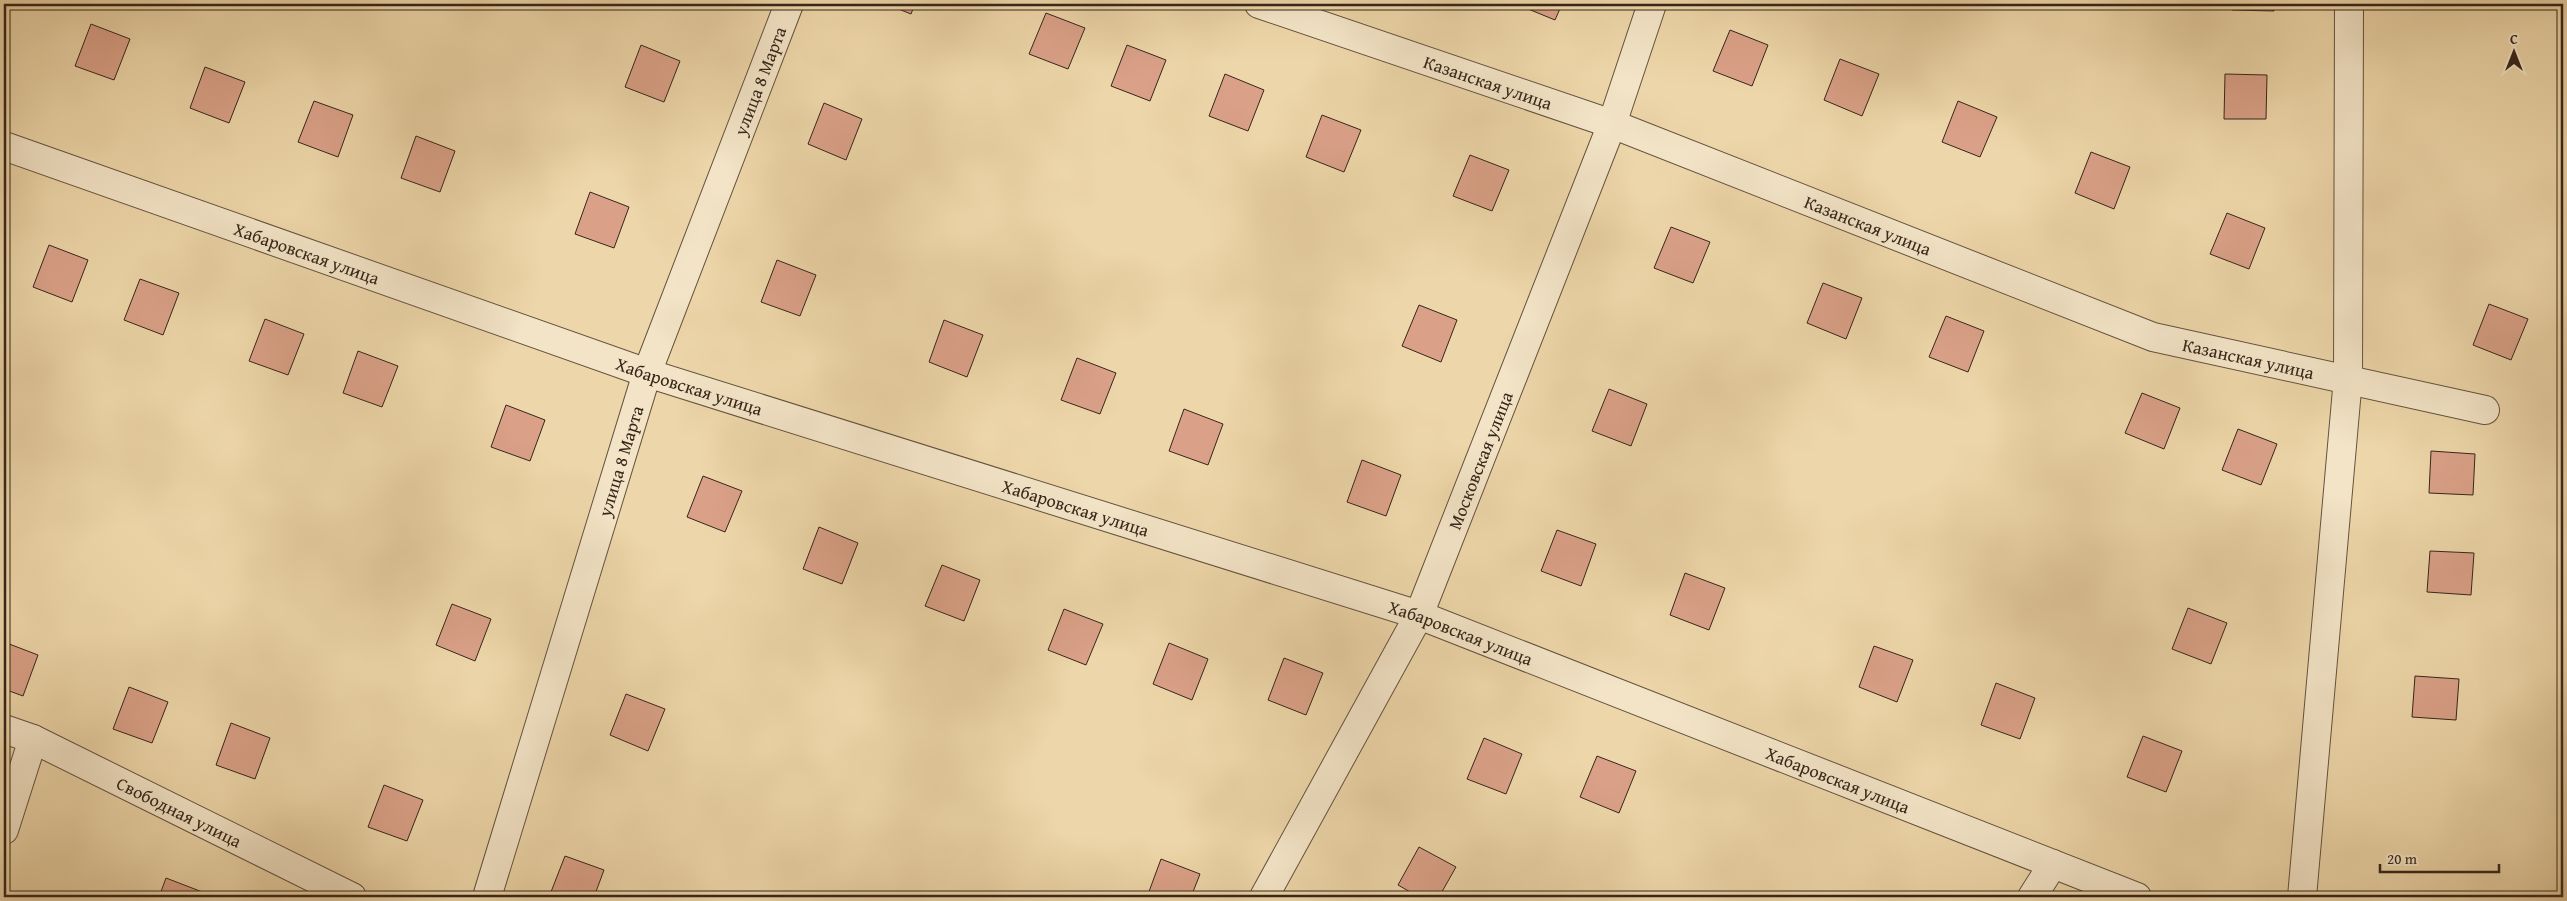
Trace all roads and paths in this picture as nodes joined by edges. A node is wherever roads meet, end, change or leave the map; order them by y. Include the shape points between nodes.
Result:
1 (790, 4) edge
2 (1259, 4) edge
3 (1652, 4) edge
4 (2349, 4) edge
5 (1612, 124) junction
6 (4, 146) edge
7 (647, 373) junction
8 (2348, 378) junction
9 (2485, 410) dead end
10 (1419, 615) junction
11 (4, 729) edge
12 (33, 739) junction
13 (4, 830) edge
14 (2053, 864) junction
15 (352, 897) edge
16 (487, 897) edge
17 (1264, 897) edge
18 (2032, 897) edge
19 (2137, 897) edge
20 (2302, 897) edge

1 - 7 street, улица 8 Марта
2 - 5 street, Казанская улица
3 - 5 street, Московская улица
4 - 8 street
5 - 8 street, Казанская улица via 2153,337
5 - 10 street, Московская улица
6 - 7 street, Хабаровская улица
7 - 10 street, Хабаровская улица
7 - 16 street, улица 8 Марта
8 - 9 street, Казанская улица
8 - 20 street
10 - 14 street, Хабаровская улица
10 - 17 street, Московская улица
11 - 12 street, Свободная улица
12 - 13 street
12 - 15 street, Свободная улица
14 - 18 street
14 - 19 street, Хабаровская улица

